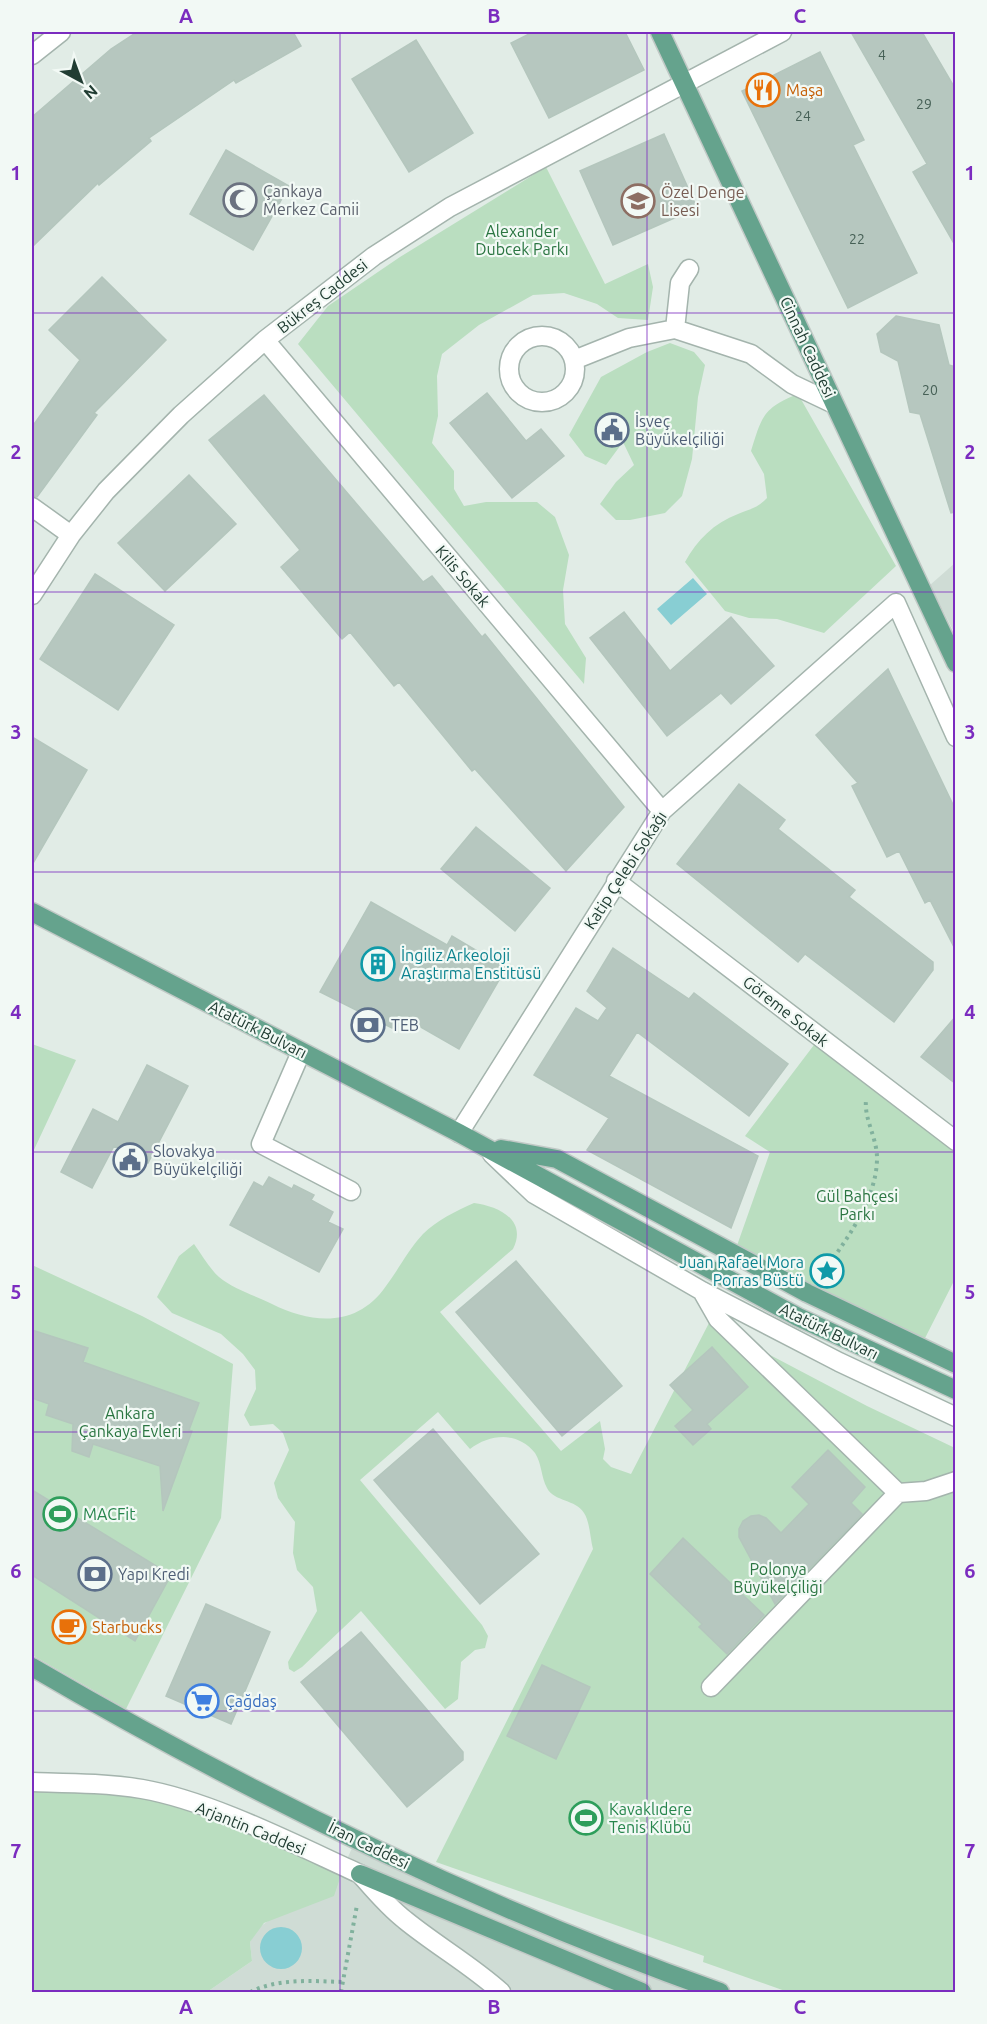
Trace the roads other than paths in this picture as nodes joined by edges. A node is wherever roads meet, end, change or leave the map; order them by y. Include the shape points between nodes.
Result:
1 (62, 32) edge
2 (660, 32) edge
3 (782, 32) edge
4 (32, 55) edge
5 (684, 83) junction
6 (689, 269) dead end
7 (675, 329) junction
8 (265, 340) junction
9 (574, 360) dead end
10 (834, 404) junction
11 (32, 507) edge
12 (71, 535) junction
13 (32, 595) edge
14 (956, 663) edge
15 (956, 737) edge
16 (662, 811) junction
17 (616, 880) junction
18 (32, 912) edge
19 (302, 1052) junction
20 (459, 1133) junction
21 (956, 1141) edge
22 (484, 1146) junction
23 (351, 1191) dead end
24 (702, 1291) junction
25 (956, 1364) edge
26 (956, 1390) edge
27 (956, 1417) edge
28 (956, 1481) edge
29 (898, 1493) junction
30 (32, 1667) edge
31 (711, 1687) dead end
32 (32, 1782) edge
33 (361, 1875) junction
34 (501, 1992) edge
35 (642, 1992) edge
36 (720, 1992) edge

1 - 4 street
2 - 5 main road, Cinnah Caddesi
3 - 5 street, Bükreş Caddesi
5 - 8 street, Bükreş Caddesi via 450,207 374,256
5 - 10 main road, Cinnah Caddesi
6 - 7 street via 680,283
7 - 9 street via 629,338
7 - 10 street via 751,354 792,384
8 - 12 street, Bükreş Caddesi via 181,415 106,492
8 - 16 street, Kilis Sokak
10 - 14 main road, Cinnah Caddesi
11 - 12 street
12 - 13 street, Bükreş Caddesi
15 - 16 street, Katip Çelebi Sokağı via 896,603
16 - 17 street, Katip Çelebi Sokağı
17 - 20 street, Katip Çelebi Sokağı
17 - 21 street, Göreme Sokak
18 - 19 main road, Atatürk Bulvarı
19 - 20 main road, Atatürk Bulvarı
19 - 23 street via 261,1144
20 - 22 main road, Atatürk Bulvarı
22 - 24 street via 534,1194
22 - 25 main road, Atatürk Bulvarı via 557,1159 807,1293
22 - 26 main road, Atatürk Bulvarı via 798,1317
24 - 27 street
24 - 29 street via 718,1319
28 - 29 street via 926,1491
29 - 31 street
30 - 36 main road, İran Caddesi via 144,1732 436,1878
32 - 33 street, Arjantin Caddesi via 143,1789 217,1811
33 - 34 street via 405,1920
33 - 35 main road, İran Caddesi

